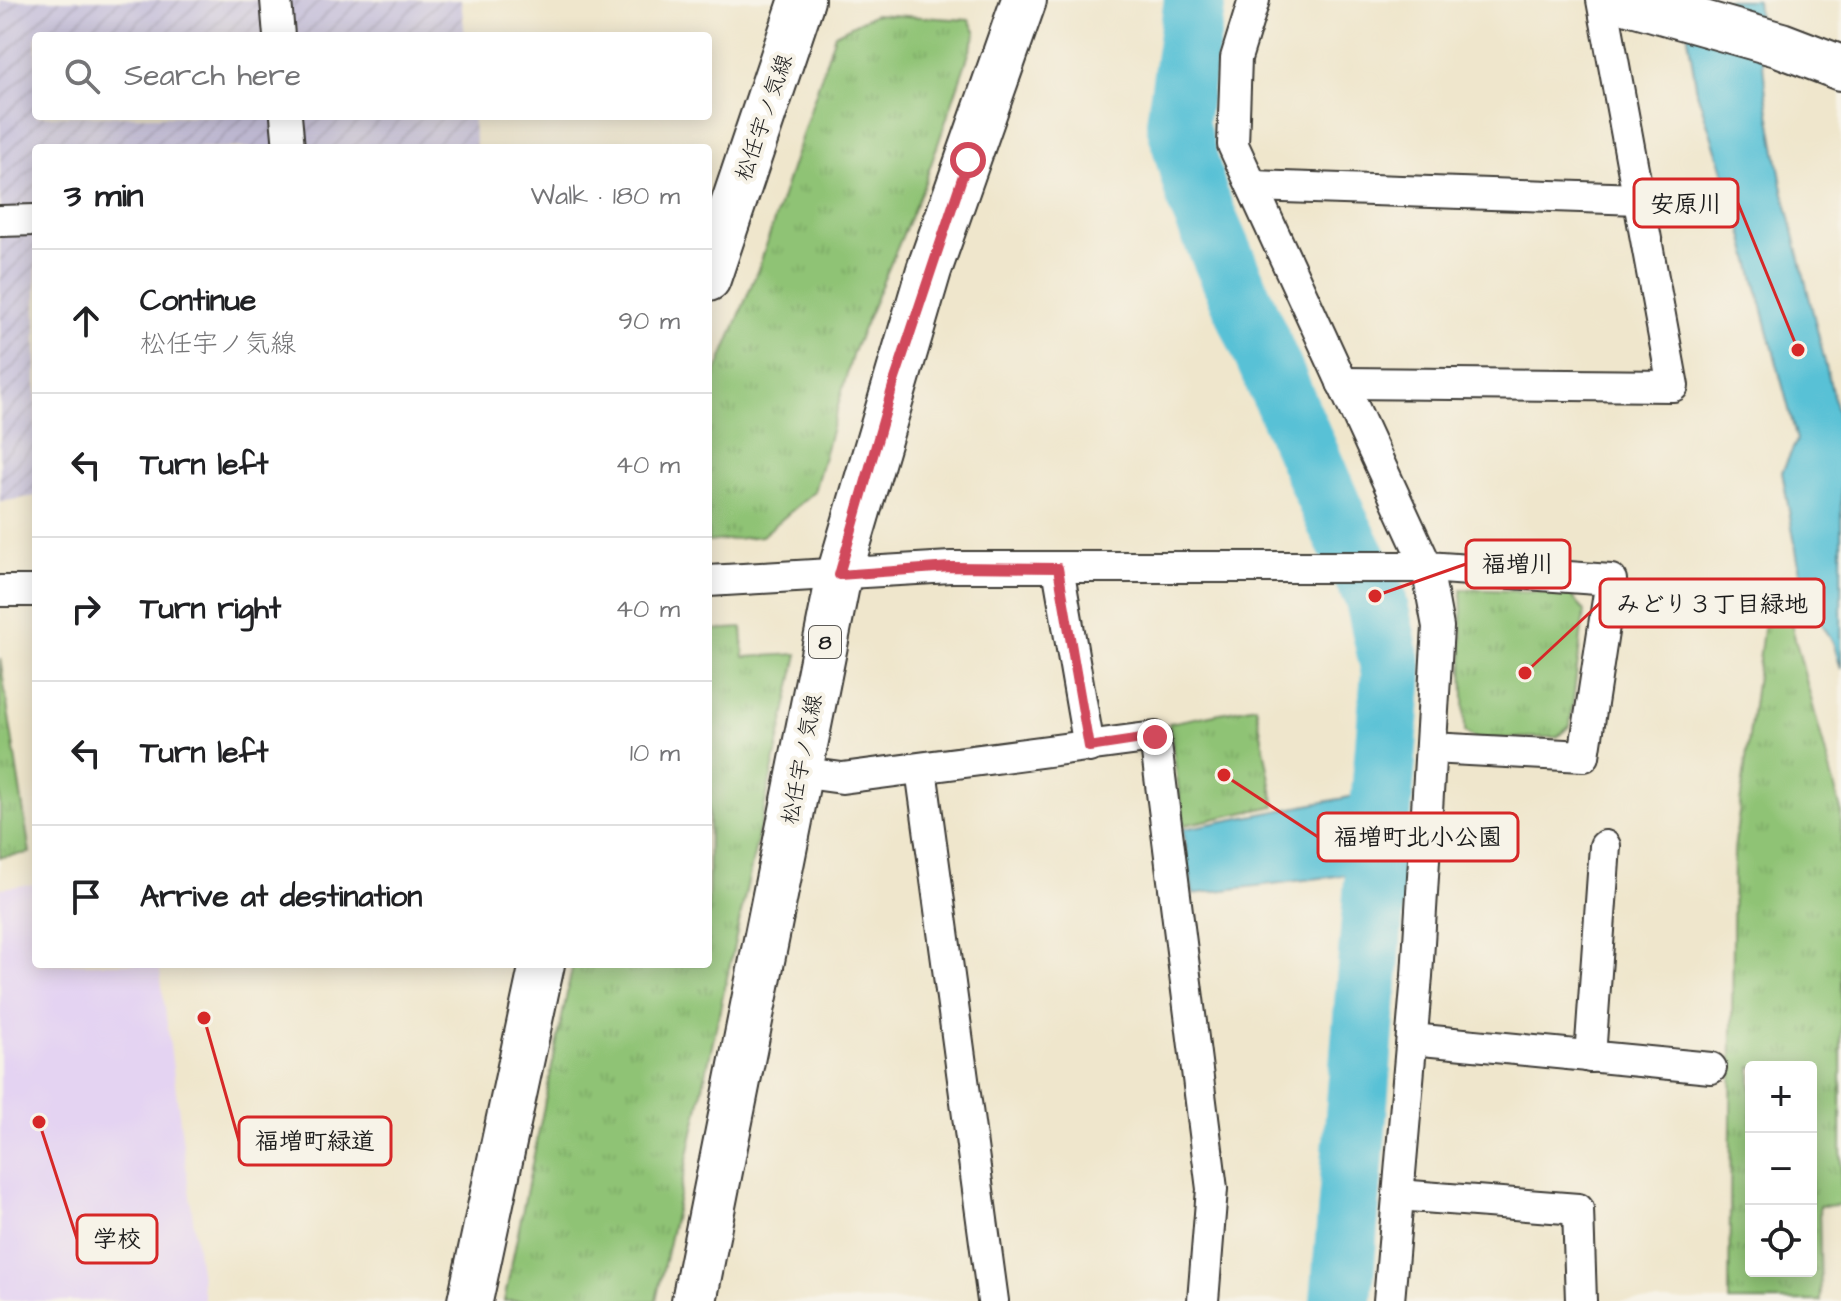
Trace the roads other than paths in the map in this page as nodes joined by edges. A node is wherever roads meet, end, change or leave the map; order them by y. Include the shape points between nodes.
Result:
1 (276, 0) edge
2 (802, 0) edge
3 (1024, 0) edge
4 (1254, 0) edge
5 (1602, 0) edge
6 (1622, 0) edge
7 (279, 32) edge
8 (1841, 68) edge
9 (286, 120) edge
10 (289, 144) edge
11 (1252, 186) junction
12 (1639, 199) junction
13 (32, 220) edge
14 (0, 221) edge
15 (712, 267) edge
16 (1342, 383) junction
17 (1058, 568) junction
18 (1412, 568) junction
19 (839, 575) junction
20 (712, 581) edge
21 (0, 591) edge
22 (32, 591) edge
23 (1089, 747) junction
24 (1431, 748) junction
25 (921, 769) junction
26 (798, 772) junction
27 (1605, 846) dead end
28 (541, 968) edge
29 (1412, 1039) junction
30 (1590, 1057) junction
31 (1711, 1068) dead end
32 (1398, 1195) junction
33 (470, 1301) edge
34 (694, 1301) edge
35 (993, 1301) edge
36 (1203, 1301) edge
37 (1389, 1301) edge
38 (1581, 1301) edge

1 - 7 street
2 - 15 main road, 松任宇ノ気線
3 - 19 main road, 松任宇ノ気線 / 8 via 929,270
4 - 11 street via 1236,58 1233,145
5 - 12 street
6 - 8 main road via 1781,45
9 - 10 street
11 - 12 street
11 - 16 street
12 - 16 street via 1673,386
13 - 14 street
16 - 18 street
17 - 18 street
17 - 19 street via 951,567
17 - 23 street
18 - 24 street via 1438,627
18 - 24 street via 1611,580 1584,756
19 - 20 street
19 - 26 main road, 松任宇ノ気線 / 8
21 - 22 street
23 - 25 street
23 - 36 street via 1155,737 1212,1189
24 - 29 street
25 - 26 street via 842,778
25 - 35 street
26 - 34 main road, 松任宇ノ気線 / 8
27 - 30 street
28 - 33 main road
29 - 30 street
29 - 32 street
30 - 31 street
32 - 37 street
32 - 38 street via 1578,1209

